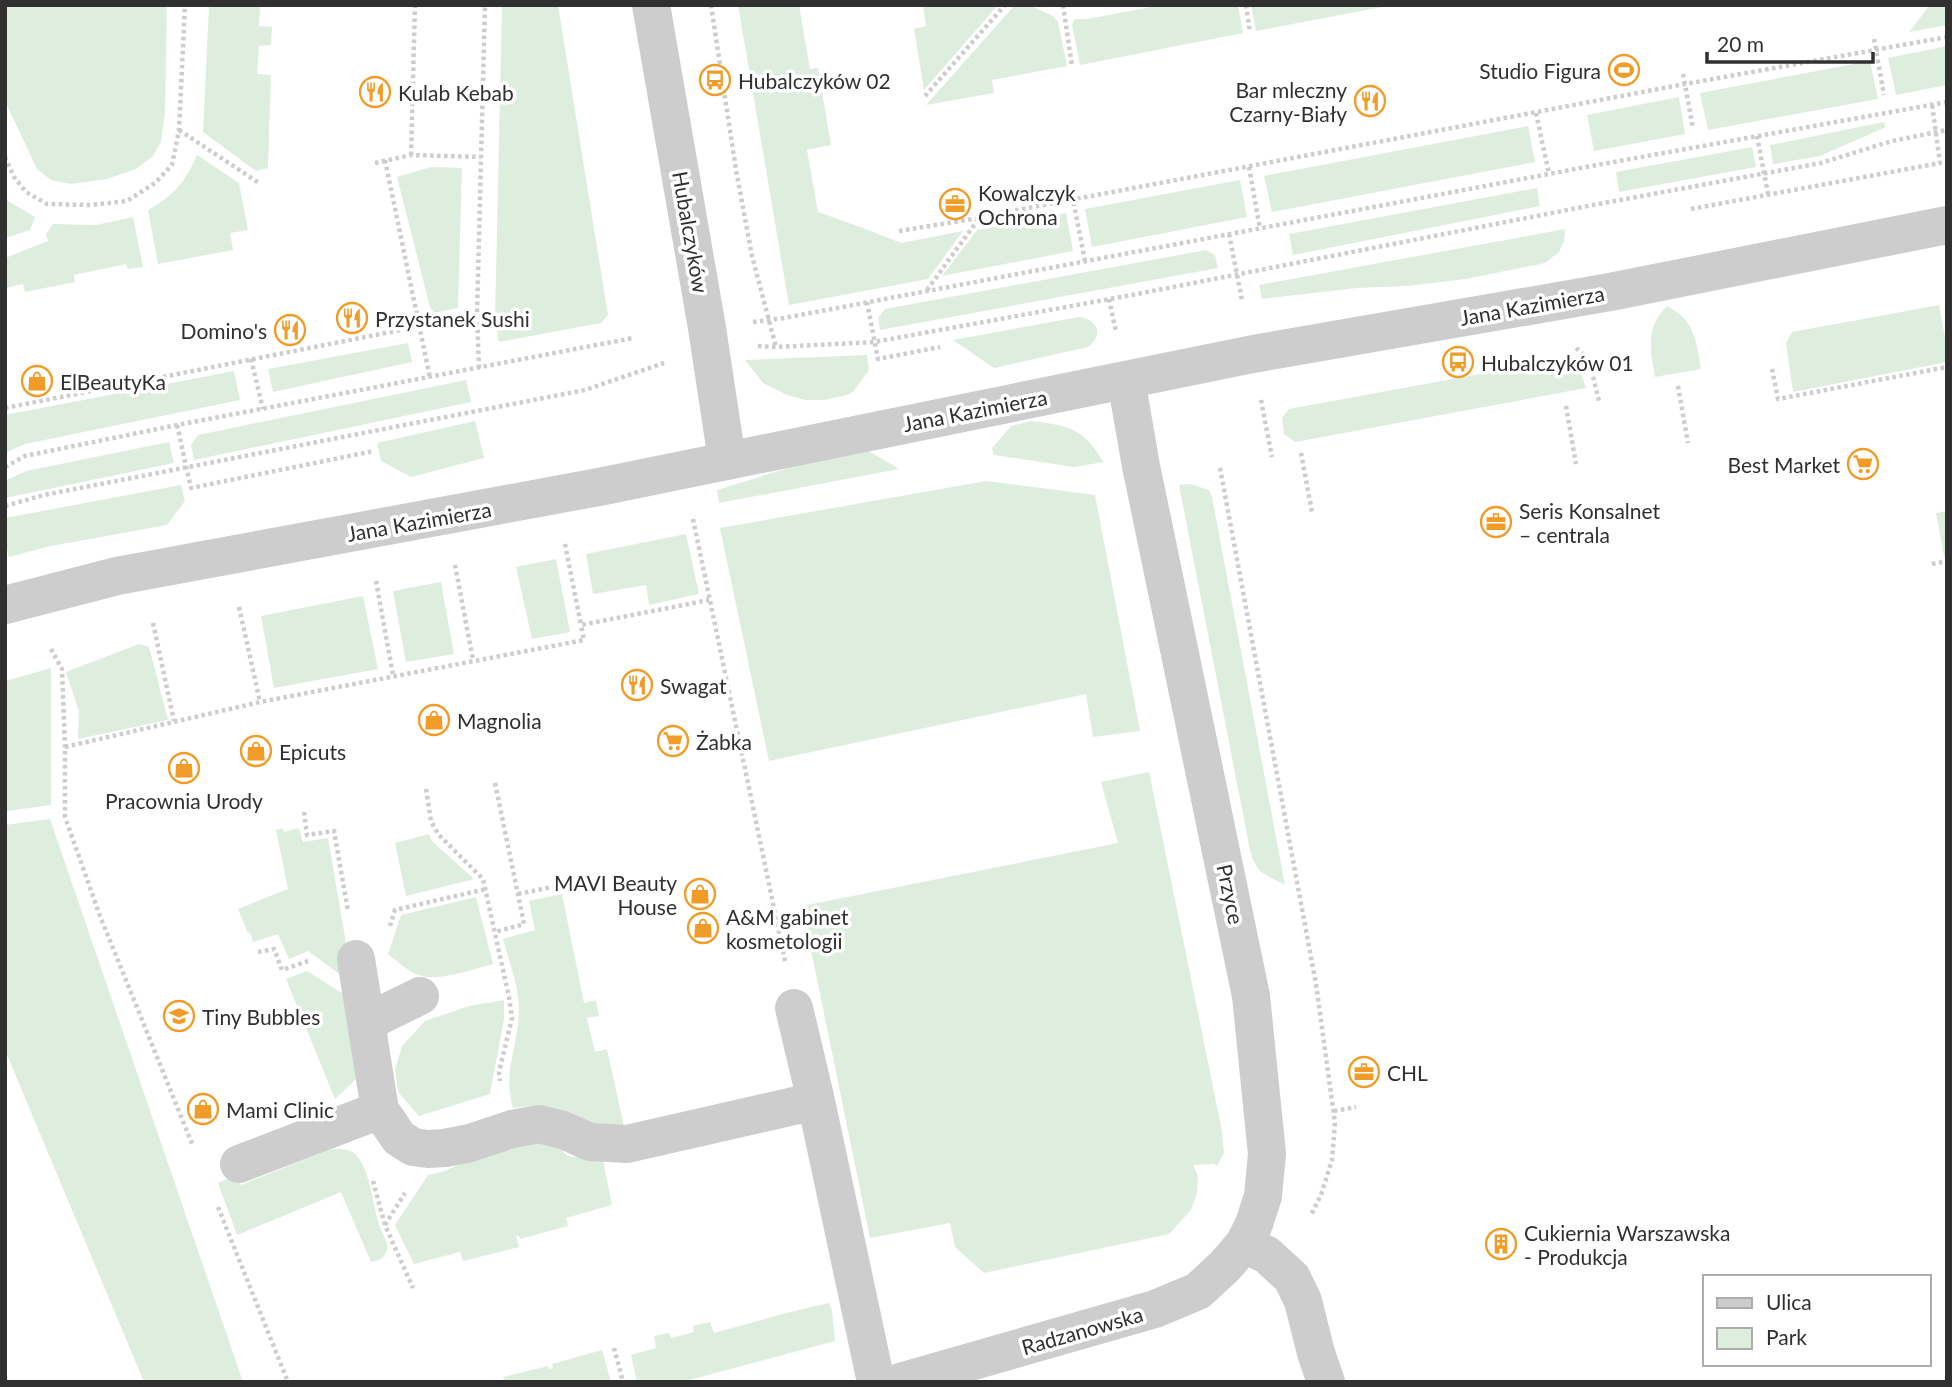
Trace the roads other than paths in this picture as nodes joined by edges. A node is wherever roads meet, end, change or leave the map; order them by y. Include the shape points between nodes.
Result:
1 (651, 5) edge
2 (1947, 225) edge
3 (1126, 380) junction
4 (727, 460) junction
5 (5, 605) edge
6 (356, 960) road end
7 (420, 996) dead end
8 (794, 1008) dead end
9 (367, 1023) junction
10 (816, 1101) junction
11 (368, 1115) junction
12 (239, 1164) dead end
13 (1244, 1244) junction
14 (876, 1382) edge
15 (900, 1382) edge
16 (1326, 1382) edge

1 - 4 street, Hubalczyków
2 - 3 street, Jana Kazimierza
3 - 4 street, Jana Kazimierza
3 - 13 street, Przyce via 1251,996 1267,1154 1263,1196
4 - 5 street, Jana Kazimierza via 117,576
6 - 9 street
7 - 9 street
8 - 10 street
9 - 11 street
10 - 11 street via 627,1144 590,1142 539,1124 428,1149 413,1147
10 - 14 street
11 - 12 street
13 - 15 street, Radzanowska via 1198,1291 1155,1309
13 - 16 street via 1267,1255 1292,1278

